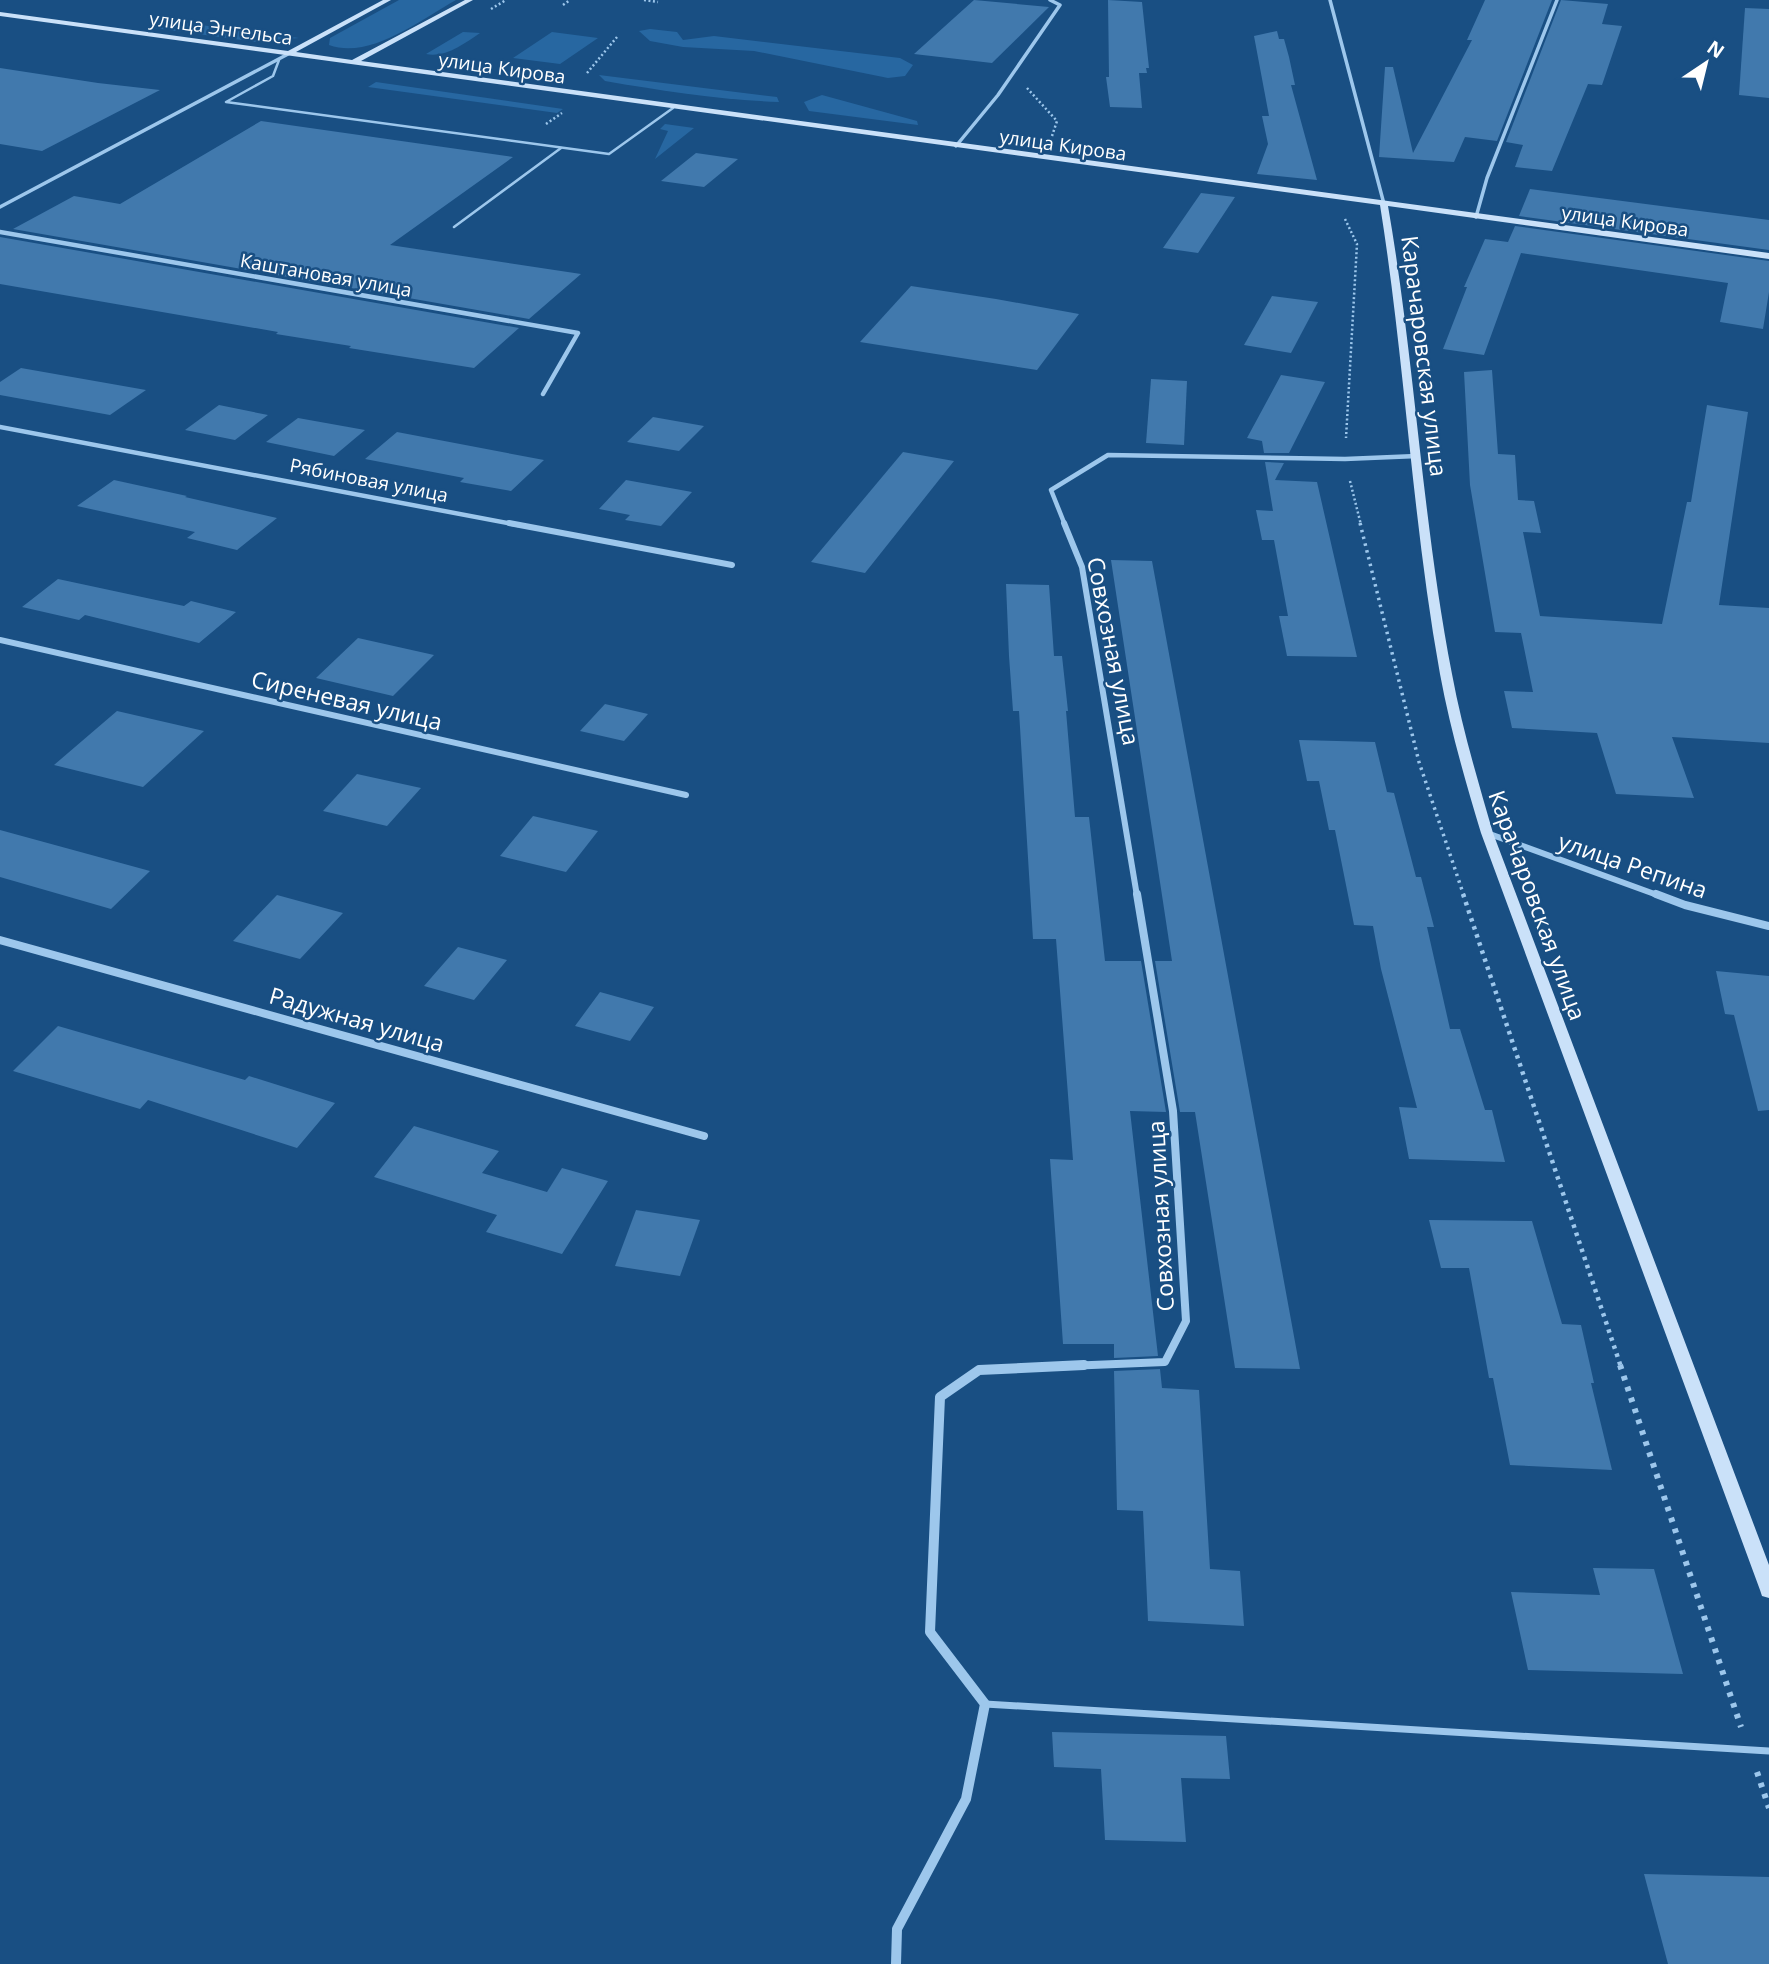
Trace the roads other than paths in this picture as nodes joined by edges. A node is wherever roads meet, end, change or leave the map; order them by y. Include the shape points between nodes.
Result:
1 (387, 0) edge
2 (470, 0) edge
3 (1050, 0) edge
4 (1330, 0) edge
5 (1557, 0) edge
6 (0, 14) edge
7 (290, 54) junction
8 (279, 60) junction
9 (354, 62) junction
10 (673, 108) junction
11 (957, 146) junction
12 (561, 148) junction
13 (1384, 204) junction
14 (0, 207) edge
15 (1476, 217) junction
16 (454, 227) dead end
17 (0, 232) edge
18 (1769, 257) edge
19 (543, 394) dead end
20 (0, 427) edge
21 (1417, 456) junction
22 (732, 565) dead end
23 (0, 640) edge
24 (686, 795) dead end
25 (1487, 833) junction
26 (1769, 926) edge
27 (0, 940) edge
28 (704, 1136) dead end
29 (1769, 1590) edge
30 (985, 1704) junction
31 (1769, 1751) edge
32 (896, 1964) edge

1 - 7 street
2 - 9 street
3 - 11 street via 1060,5 1014,75
4 - 13 street
5 - 15 street
6 - 7 street, улица Энгельса
7 - 8 street
7 - 9 street, улица Энгельса
8 - 12 lane via 273,76 226,102
8 - 14 street
9 - 10 street, улица Кирова
10 - 11 street, улица Кирова
10 - 12 lane via 609,154
11 - 13 street, улица Кирова
12 - 16 lane
13 - 15 street, улица Кирова
13 - 21 street, Карачаровская улица
15 - 18 street, улица Кирова
17 - 19 street, Каштановая улица via 578,333
20 - 22 street, Рябиновая улица
21 - 25 street, Карачаровская улица via 1442,653 1460,741
21 - 30 street, Совхозная улица via 1108,455 1051,490 1082,567 1171,1098 1186,1321 1165,1362 979,1370 940,1397 930,1632
23 - 24 street, Сиреневая улица
25 - 26 street, улица Репина via 1685,905
25 - 29 street, Карачаровская улица
27 - 28 street, Радужная улица
30 - 31 lane
30 - 32 street via 967,1799 897,1929

